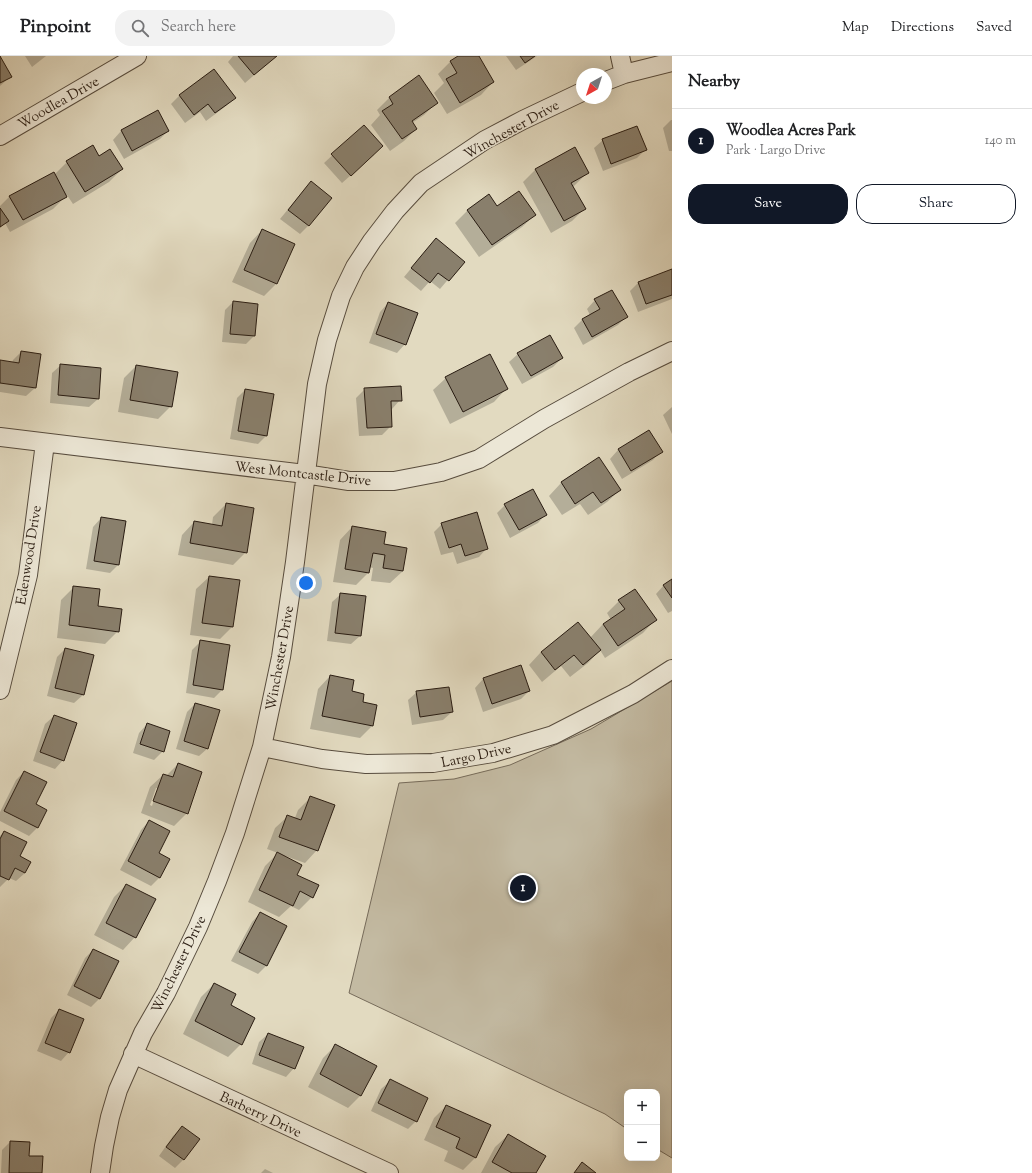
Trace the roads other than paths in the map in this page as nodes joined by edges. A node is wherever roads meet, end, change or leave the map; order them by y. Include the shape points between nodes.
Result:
1 (137, 56) edge
2 (620, 56) edge
3 (672, 62) edge
4 (624, 74) junction
5 (612, 79) edge
6 (576, 95) edge
7 (0, 136) edge
8 (672, 351) edge
9 (0, 437) edge
10 (45, 443) junction
11 (305, 474) junction
12 (672, 669) edge
13 (0, 690) edge
14 (262, 748) junction
15 (133, 1054) junction
16 (100, 1173) edge
17 (389, 1173) edge

1 - 7 street, Woodlea Drive
2 - 4 street
3 - 4 street
4 - 5 street
6 - 11 street, Winchester Drive via 485,140 421,183 394,210 355,267 341,296 317,384
8 - 11 street, West Montcastle Drive via 544,419 479,458 441,472 394,481 349,480
9 - 10 street, West Montcastle Drive
10 - 11 street, West Montcastle Drive
10 - 13 street, Edenwood Drive via 28,574
11 - 14 street, Winchester Drive via 281,657
12 - 14 street, Largo Drive via 633,694 553,735 493,753 433,764 366,764
14 - 15 street, Winchester Drive via 215,887 166,993
15 - 16 street, Winchester Drive via 110,1117
15 - 17 street, Barberry Drive

